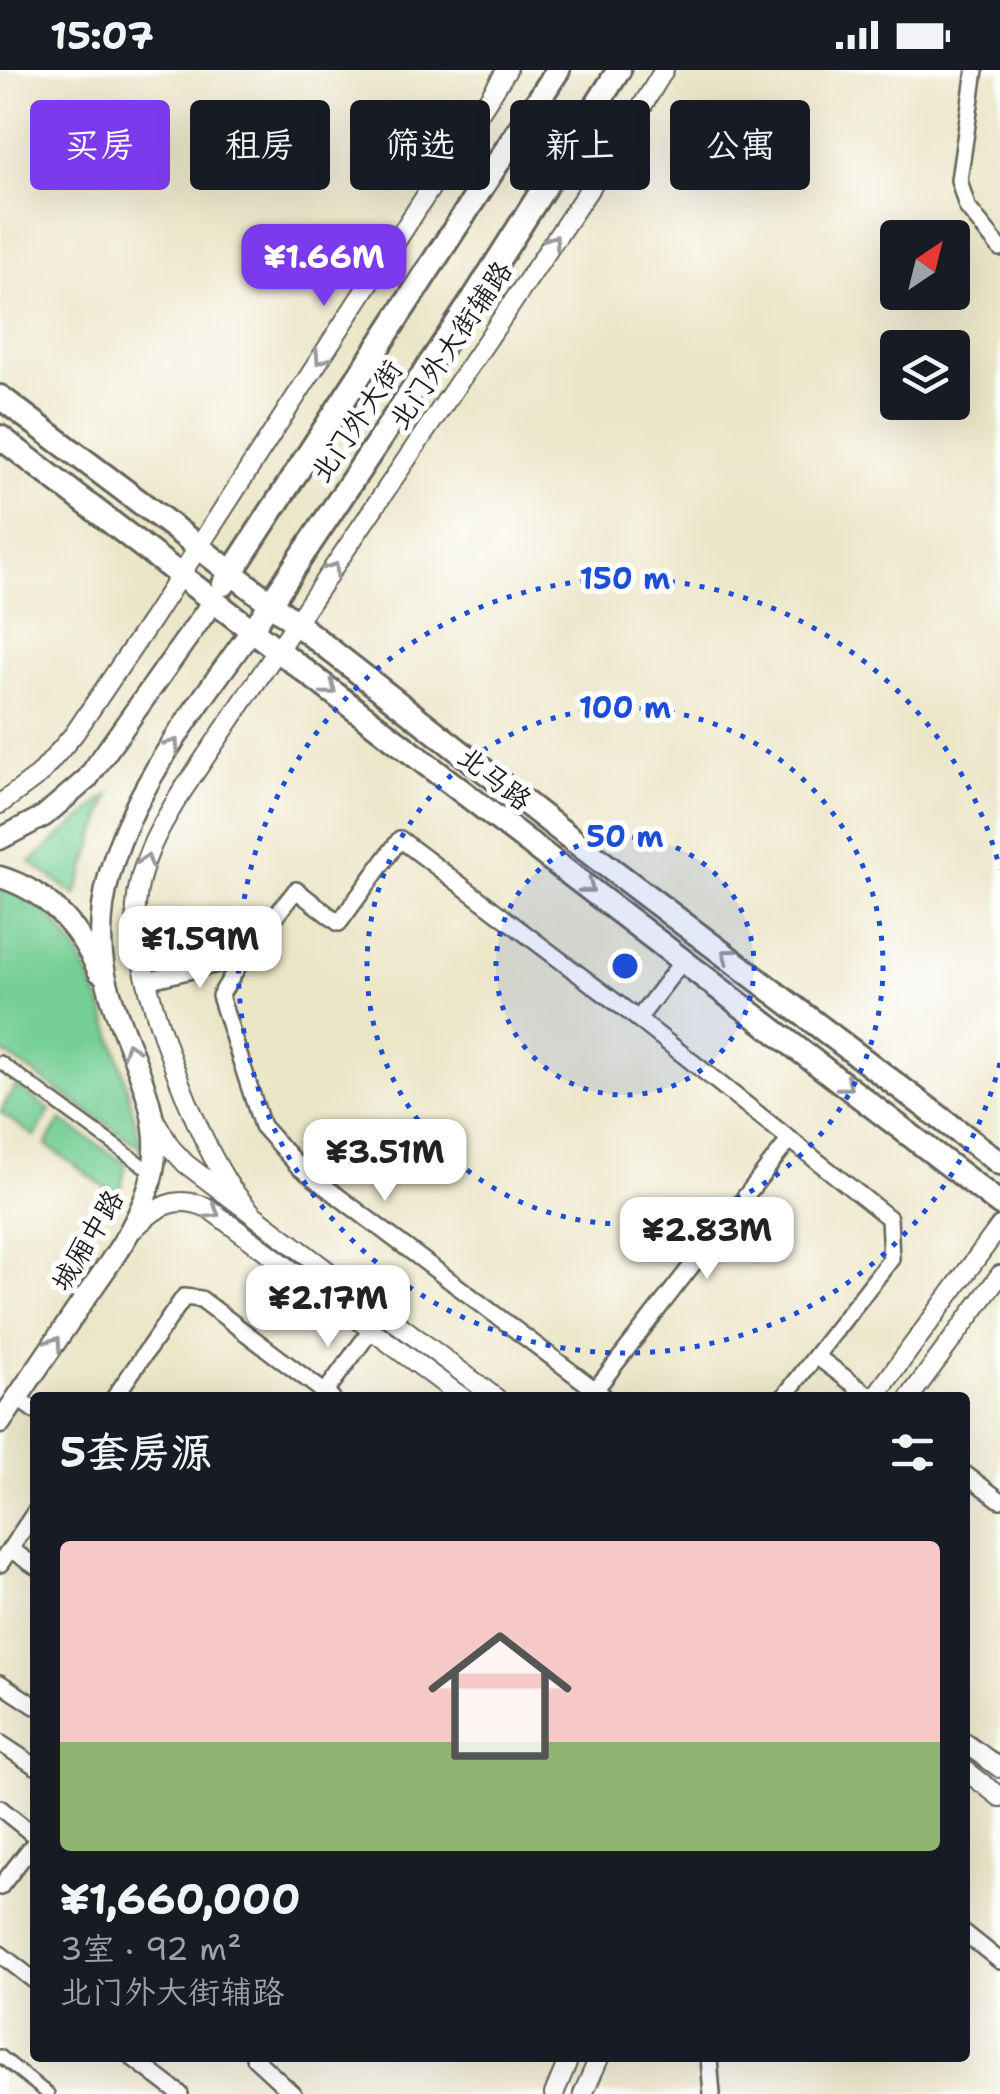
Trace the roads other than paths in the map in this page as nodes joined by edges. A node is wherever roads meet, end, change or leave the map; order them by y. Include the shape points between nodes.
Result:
1 (507, 70) edge
2 (558, 70) edge
3 (620, 70) edge
4 (664, 70) edge
5 (975, 70) edge
6 (1000, 248) edge
7 (0, 396) edge
8 (0, 437) edge
9 (199, 547) junction
10 (232, 572) junction
11 (181, 574) junction
12 (214, 600) junction
13 (271, 602) junction
14 (297, 622) junction
15 (252, 630) junction
16 (278, 649) junction
17 (0, 804) edge
18 (0, 840) edge
19 (0, 877) edge
20 (243, 958) junction
21 (684, 960) junction
22 (146, 981) junction
23 (776, 991) junction
24 (116, 1010) junction
25 (758, 1016) junction
26 (638, 1019) junction
27 (0, 1062) edge
28 (156, 1122) junction
29 (790, 1139) junction
30 (1000, 1163) edge
31 (152, 1173) junction
32 (1000, 1204) edge
33 (251, 1212) junction
34 (1000, 1226) edge
35 (130, 1233) junction
36 (1000, 1275) edge
37 (372, 1330) junction
38 (816, 1356) junction
39 (118, 1392) edge
40 (321, 1392) edge
41 (329, 1392) edge
42 (455, 1392) edge
43 (488, 1392) edge
44 (593, 1392) edge
45 (599, 1392) edge
46 (788, 1392) edge
47 (865, 1392) edge
48 (877, 1392) edge
49 (914, 1392) edge
50 (17, 1398) junction
51 (30, 1407) edge
52 (0, 1423) edge
53 (970, 1478) edge
54 (1000, 1500) edge
55 (30, 1519) edge
56 (10, 1548) junction
57 (30, 1562) edge
58 (0, 1564) edge
59 (0, 1683) edge
60 (30, 1703) edge
61 (0, 1743) edge
62 (970, 1747) edge
63 (30, 1763) edge
64 (1000, 1768) edge
65 (970, 1774) edge
66 (1000, 1796) edge
67 (0, 1808) edge
68 (30, 1835) edge
69 (30, 1846) edge
70 (0, 1886) edge
71 (970, 1937) edge
72 (0, 1954) edge
73 (1000, 1961) edge
74 (30, 1977) edge
75 (0, 2056) edge
76 (138, 2062) edge
77 (258, 2062) edge
78 (567, 2062) edge
79 (597, 2062) edge
80 (709, 2062) edge
81 (48, 2094) edge
82 (180, 2094) edge
83 (292, 2094) edge
84 (554, 2094) edge
85 (584, 2094) edge
86 (712, 2094) edge

1 -> 9 street
2 - 10 main road, 北门外大街
3 - 13 main road, 北门外大街
14 -> 4 street, 北门外大街辅路
5 - 6 street via 959,180 967,207
7 - 9 main road, 北马路
8 - 11 main road, 北马路
9 - 10 main road, 北马路
9 - 11 street
10 - 12 main road, 北门外大街
10 - 13 main road, 北马路
11 - 12 main road, 北马路
11 - 17 street via 74,734 40,775
12 - 15 main road, 北马路
12 - 18 main road via 87,780 44,816
13 - 14 main road, 北马路
13 - 15 main road, 城厢中路
14 - 16 street, 北门外大街辅路
23 -> 14 main road, 北马路
15 - 16 main road, 北马路
24 -> 15 main road, 城厢中路 via 103,934 120,841 151,776
16 -> 21 main road, 北马路
22 -> 16 street, 北门外大街辅路 via 136,914 148,851
19 - 24 main road, 城厢中路 via 35,892 65,916
20 - 22 street
20 - 26 street via 296,890 340,923 400,840
20 - 44 street via 220,996 262,1126 300,1168
21 - 25 main road, 北马路
21 - 26 street
22 - 33 street, 北门外大街辅路 via 210,1152
23 - 25 main road
23 - 30 main road, 北马路
28 -> 24 main road, 城厢中路
25 -> 32 main road, 北马路
26 - 29 street
27 - 31 street
28 - 31 main road, 城厢中路
28 - 33 street via 186,1164
29 - 38 street via 889,1218 892,1260
29 - 45 street
31 - 35 main road, 城厢中路
33 - 43 street
34 - 48 street
35 -> 37 street via 161,1205 198,1203
50 -> 35 main road, 城厢中路
36 - 49 street
37 - 41 street
37 - 42 street
38 - 46 street
38 - 47 street
39 - 40 street via 184,1298 201,1299
50 - 51 street
50 - 52 main road, 城厢中路
53 - 54 street
55 - 56 street
56 - 57 street
56 - 58 street
59 - 60 street
61 - 63 street
62 - 64 street
65 - 66 street
67 - 68 street
69 - 70 street
71 - 73 street
72 - 74 street
75 - 81 street
76 - 82 street
77 - 83 street
78 - 84 street
79 - 85 street
80 - 86 street

